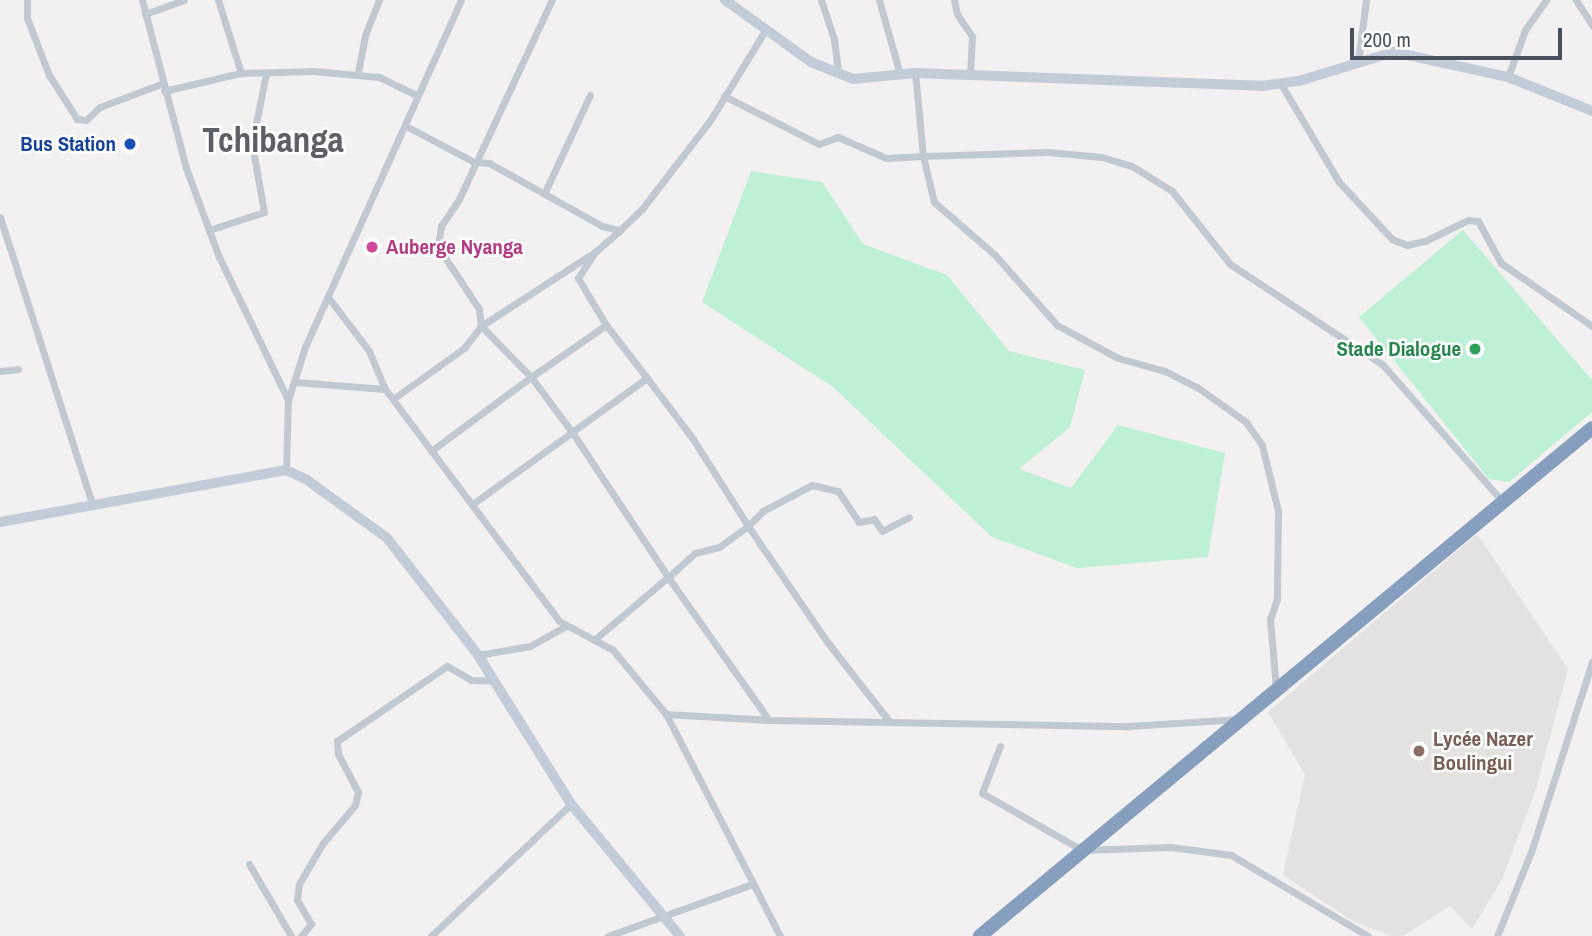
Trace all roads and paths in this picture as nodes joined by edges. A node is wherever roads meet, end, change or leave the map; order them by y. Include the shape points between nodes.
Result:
1 (27, 0) edge
2 (142, 0) edge
3 (184, 0) edge
4 (218, 0) edge
5 (379, 0) edge
6 (461, 0) edge
7 (552, 0) edge
8 (725, 0) edge
9 (821, 0) edge
10 (879, 0) edge
11 (954, 0) edge
12 (1366, 0) edge
13 (1546, 0) edge
14 (1576, 0) edge
15 (145, 14) junction
16 (1592, 25) edge
17 (766, 29) junction
18 (1358, 61) junction
19 (358, 72) junction
20 (241, 73) junction
21 (266, 73) junction
22 (915, 73) junction
23 (900, 74) junction
24 (970, 76) junction
25 (838, 77) junction
26 (1508, 77) junction
27 (1281, 84) junction
28 (162, 88) junction
29 (416, 95) junction
30 (590, 95) dead end
31 (724, 96) junction
32 (1592, 111) edge
33 (405, 127) junction
34 (923, 156) junction
35 (474, 162) junction
36 (544, 194) junction
37 (0, 217) edge
38 (209, 230) junction
39 (620, 230) junction
40 (595, 253) junction
41 (328, 298) junction
42 (606, 325) junction
43 (481, 326) junction
44 (1592, 326) edge
45 (18, 369) dead end
46 (0, 371) edge
47 (531, 377) junction
48 (647, 378) junction
49 (296, 382) junction
50 (385, 389) junction
51 (393, 399) junction
52 (288, 400) junction
53 (1592, 428) edge
54 (572, 432) junction
55 (431, 451) junction
56 (286, 470) junction
57 (1502, 501) junction
58 (474, 503) junction
59 (93, 506) junction
60 (909, 517) dead end
61 (0, 522) edge
62 (748, 526) junction
63 (668, 577) junction
64 (566, 626) junction
65 (594, 640) junction
66 (478, 654) junction
67 (1592, 662) edge
68 (494, 681) junction
69 (1276, 693) junction
70 (666, 714) junction
71 (1247, 718) junction
72 (769, 720) junction
73 (889, 721) junction
74 (1000, 746) dead end
75 (571, 804) junction
76 (1082, 850) junction
77 (249, 864) dead end
78 (750, 885) junction
79 (662, 914) junction
80 (611, 935) edge
81 (290, 936) edge
82 (301, 936) edge
83 (431, 936) edge
84 (680, 936) edge
85 (780, 936) edge
86 (980, 936) edge
87 (1368, 936) edge
88 (1497, 936) edge

1 - 28 street via 27,18 49,75 77,119 86,120 100,107
2 - 15 street
3 - 15 street
4 - 20 street
5 - 19 street via 365,35
6 - 29 street
7 - 35 street
8 - 17 street
9 - 25 street via 834,39
10 - 23 street
11 - 24 street via 957,14 972,36
12 - 18 street
13 - 26 street via 1525,30
14 - 16 street
15 - 28 street
17 - 25 street
17 - 31 street
18 - 26 street via 1394,52
18 - 27 street
19 - 21 street
19 - 29 street
20 - 21 street
20 - 28 street
21 - 38 street via 253,144 264,212
22 - 23 street
22 - 24 street
22 - 34 street
23 - 25 street
24 - 27 street
26 - 32 street
27 - 44 street via 1339,182 1392,239 1407,244 1425,242 1468,220 1478,220 1501,263
28 - 38 street
29 - 33 street
30 - 36 street
31 - 34 street via 819,144 838,137 887,158
31 - 39 street via 662,184
33 - 35 street
33 - 41 street
34 - 57 street via 1048,152 1102,157 1132,166 1172,191 1230,264 1383,365
34 - 69 street via 934,202 995,255 1057,325 1118,358 1165,371 1197,387 1246,422 1262,445 1278,511 1277,599 1270,620
35 - 36 street via 489,163
35 - 43 street via 439,240 479,309
36 - 39 street via 602,226
37 - 59 street
38 - 52 street
39 - 40 street
40 - 42 street via 578,278
40 - 43 street
41 - 49 street via 305,346
41 - 50 street via 369,351
42 - 47 street
42 - 48 street
43 - 47 street
43 - 51 street via 464,348
45 - 46 street
47 - 54 street
47 - 55 street
48 - 54 street
48 - 62 street via 693,439
49 - 50 street
49 - 52 street
50 - 51 street
51 - 55 street
52 - 56 street
53 - 57 highway
54 - 58 street
54 - 63 street
55 - 58 street
56 - 59 street
56 - 66 street via 354,511 387,538
57 - 69 highway
58 - 64 street
59 - 61 street
60 - 62 street via 882,531 874,519 859,522 838,491 812,485 763,511
62 - 63 street via 719,547 695,553
62 - 73 street via 828,643
63 - 65 street
63 - 72 street
64 - 65 street
64 - 66 street via 530,646
65 - 70 street via 613,650
66 - 68 street
67 - 88 street via 1531,852
68 - 75 street
68 - 82 street via 471,680 447,666 337,741 338,754 358,792 355,805 323,844 299,884 297,900 311,924
69 - 71 highway
70 - 72 street
70 - 78 street
71 - 73 street via 1129,726
71 - 76 highway
72 - 73 street
74 - 76 street via 982,793
75 - 79 street
75 - 83 street
76 - 86 highway
76 - 87 street via 1171,848 1231,855
77 - 81 street
78 - 79 street
78 - 85 street
79 - 80 street
79 - 84 street

